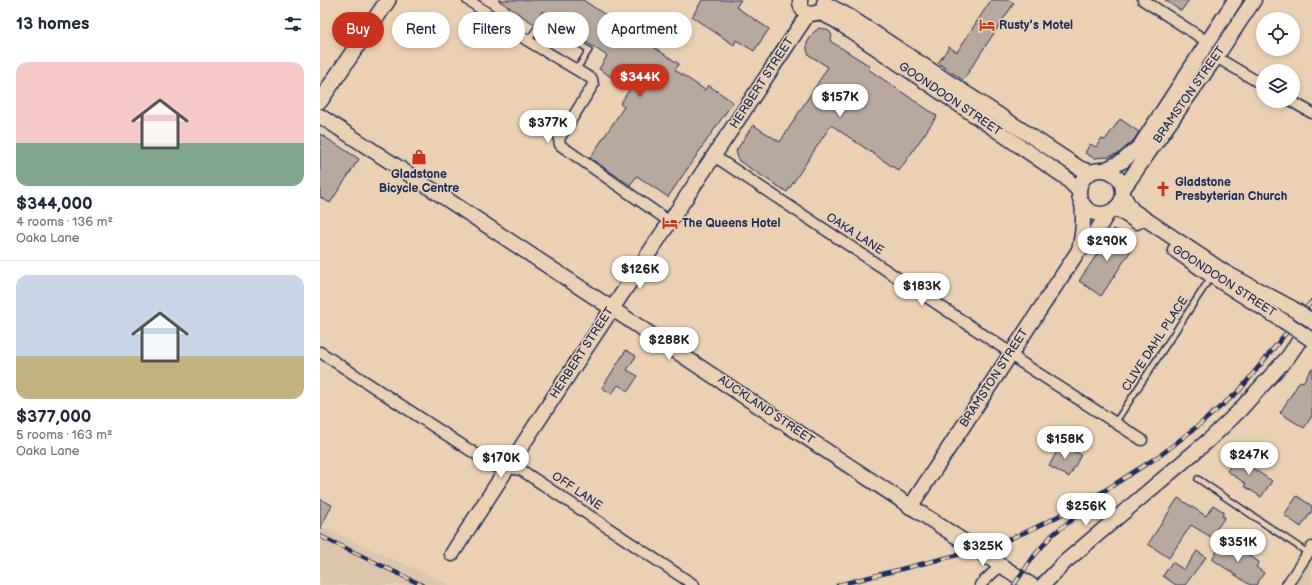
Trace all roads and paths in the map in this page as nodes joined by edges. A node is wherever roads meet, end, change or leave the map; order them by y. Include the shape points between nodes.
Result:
1 (388, 0) edge
2 (468, 0) edge
3 (1143, 0) edge
4 (1235, 0) edge
5 (1254, 0) edge
6 (810, 5) edge
7 (486, 12) edge
8 (525, 38) joint
9 (1208, 42) junction
10 (1216, 57) junction
11 (577, 69) junction
12 (1256, 81) edge
13 (320, 101) edge
14 (1300, 106) edge
15 (1312, 113) edge
16 (320, 116) edge
17 (714, 156) junction
18 (1097, 171) junction
19 (1123, 192) junction
20 (1080, 197) junction
21 (1112, 210) junction
22 (670, 222) junction
23 (1079, 250) junction
24 (1212, 276) junction
25 (612, 308) junction
26 (1312, 321) edge
27 (1312, 340) edge
28 (320, 352) edge
29 (1011, 353) junction
30 (1115, 423) junction
31 (1142, 440) dead end
32 (507, 468) junction
33 (1198, 479) dead end
34 (910, 507) junction
35 (1311, 552) edge
36 (452, 554) dead end
37 (1001, 565) junction
38 (694, 585) edge
39 (980, 585) edge
40 (1031, 585) edge
41 (1043, 585) edge
42 (1287, 585) edge

1 - 13 main road
2 - 7 street
3 - 9 street
4 - 9 street, BRAMSTON STREET
5 - 10 street, BRAMSTON STREET
6 - 17 street, HERBERT STREET
6 - 18 street, GOONDOON STREET via 850,17 1081,169
6 - 20 street, GOONDOON STREET via 1065,177
8 - 11 street
8 - 11 lane via 543,19 589,50
9 - 18 street, BRAMSTON STREET via 1140,146 1123,161
10 - 12 street
10 - 19 street, BRAMSTON STREET
11 - 22 street via 592,79 593,85 558,139 560,145
14 - 15 street
16 - 25 street, AUCKLAND STREET
17 - 22 street, HERBERT STREET
17 - 29 street, OAKA LANE
18 - 19 street via 1114,174 1122,183
18 - 20 street via 1085,177 1081,184
19 - 21 street via 1121,202
19 - 26 street, GOONDOON STREET, bridge via 1132,210 1226,273
20 - 21 street via 1086,207 1096,213
20 - 23 street, BRAMSTON STREET via 1084,219
21 - 23 street, BRAMSTON STREET via 1087,246
21 - 24 street, GOONDOON STREET
22 - 25 street, HERBERT STREET
23 - 29 street, BRAMSTON STREET
24 - 27 street, GOONDOON STREET, bridge
24 - 30 lane, CLIVE DAHL PLACE
25 - 32 street, HERBERT STREET
25 - 34 street, AUCKLAND STREET
26 - 41 street via 1288,356 1238,412 1210,439 1065,562
28 - 32 street, OFF LANE via 494,466
29 - 30 street, OAKA LANE via 1019,361
29 - 34 street, BRAMSTON STREET
30 - 31 street, OAKA LANE
32 - 36 street, HERBERT STREET
32 - 38 street, OFF LANE via 521,470
33 - 35 lane
34 - 37 street, AUCKLAND STREET
35 - 42 street
37 - 39 street
37 - 40 street, AUCKLAND STREET

